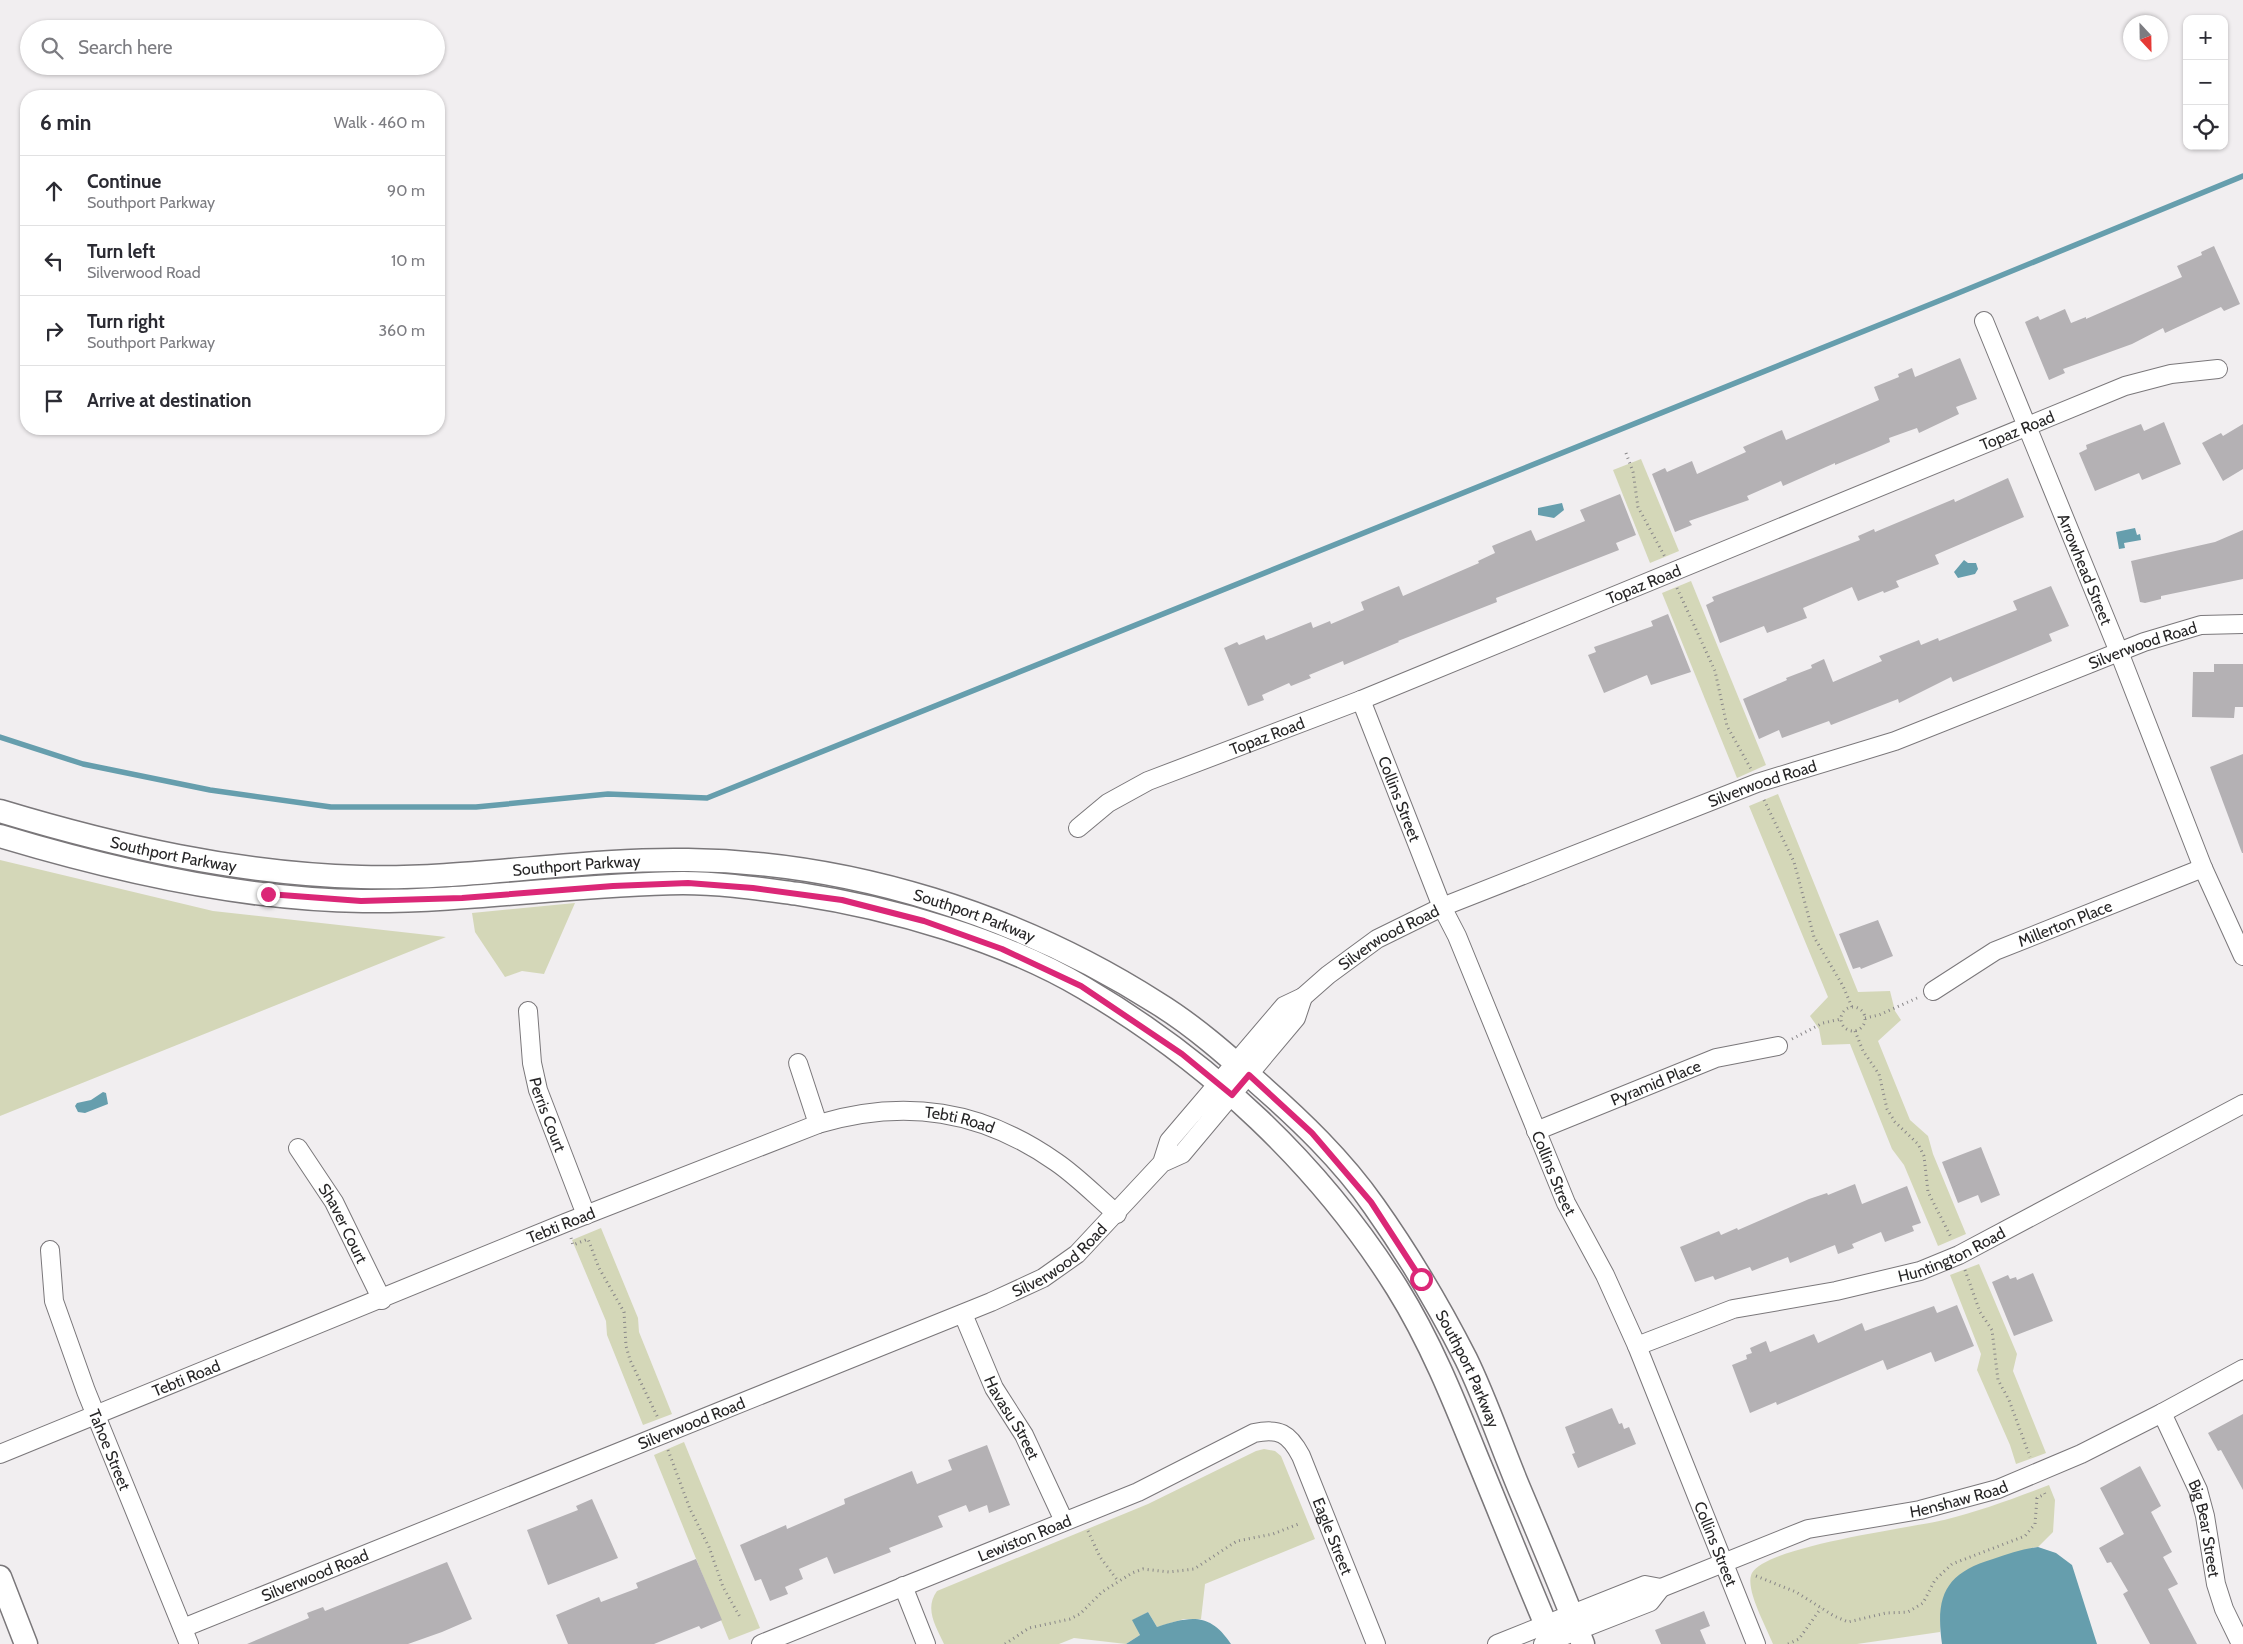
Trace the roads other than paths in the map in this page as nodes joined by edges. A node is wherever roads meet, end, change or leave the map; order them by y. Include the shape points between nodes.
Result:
1 (1984, 321) dead end
2 (2218, 370) dead end
3 (2027, 426) junction
4 (2243, 624) edge
5 (2119, 652) junction
6 (1361, 700) junction
7 (0, 811) edge
8 (1078, 828) dead end
9 (0, 836) edge
10 (2203, 868) junction
11 (1442, 907) junction
12 (2243, 956) edge
13 (1933, 991) road end
14 (528, 1011) dead end
15 (1778, 1046) road end
16 (798, 1063) dead end
17 (1243, 1069) junction
18 (1225, 1089) junction
19 (2243, 1104) edge
20 (818, 1124) junction
21 (1536, 1131) junction
22 (298, 1148) dead end
23 (1117, 1214) junction
24 (586, 1215) junction
25 (50, 1250) dead end
26 (382, 1300) junction
27 (963, 1314) junction
28 (1637, 1346) junction
29 (2243, 1369) edge
30 (2162, 1414) junction
31 (96, 1415) junction
32 (1284, 1433) joint
33 (0, 1454) edge
34 (1064, 1521) junction
35 (1723, 1563) junction
36 (0, 1577) edge
37 (903, 1586) junction
38 (1577, 1629) edge
39 (186, 1636) edge
40 (2240, 1636) edge
41 (1548, 1638) edge
42 (26, 1644) edge
43 (761, 1644) edge
44 (926, 1644) edge
45 (1376, 1644) edge
46 (1497, 1644) edge
47 (1756, 1644) edge

1 - 3 street, Arrowhead Street
2 - 3 street, Topaz Road via 2171,374 2125,386
3 - 5 street, Arrowhead Street
3 - 6 street, Topaz Road
4 - 5 street, Silverwood Road via 2201,625
5 - 10 street, Arrowhead Street
5 - 11 street, Silverwood Road via 1895,740 1757,783
6 - 8 street, Topaz Road via 1148,781 1108,803
6 - 11 street, Collins Street
7 - 17 street, Southport Parkway via 50,826 184,856 271,871 382,877 689,860 756,864 847,877 932,898 994,921 1092,965 1161,1005
9 - 18 street, Southport Parkway via 179,880 277,895 361,901 416,900 688,883 842,900 924,921 994,946 1081,986 1146,1028
10 - 12 street, Arrowhead Street
10 - 13 street, Millerton Place via 1994,951
11 - 17 street, Silverwood Road via 1377,939 1303,997 1284,1006
11 - 21 street, Collins Street via 1457,936
14 - 24 street, Perris Court via 538,1090
15 - 21 street, Pyramid Place via 1716,1058
16 - 20 street
17 - 18 street, Silverwood Road
17 - 38 street, Southport Parkway via 1312,1133 1371,1202 1421,1279 1467,1361
18 - 23 street, Silverwood Road via 1169,1141 1162,1163
18 - 41 street, Southport Parkway via 1261,1120 1349,1220 1398,1289 1442,1372
19 - 28 street, Huntington Road via 1975,1247 1920,1271 1836,1291 1732,1309
20 - 23 street, Tebti Road via 874,1111 916,1109 981,1123 1023,1141 1057,1163
20 - 24 street, Tebti Road
21 - 28 street, Collins Street via 1566,1203 1605,1275
22 - 26 street, Shaver Court via 334,1202
23 - 27 street, Silverwood Road via 1077,1254 1043,1278
24 - 26 street, Tebti Road
25 - 31 street, Tahoe Street via 54,1301
26 - 31 street, Tebti Road
27 - 34 street, Havasu Street via 994,1388 1024,1435
27 - 39 street, Silverwood Road via 664,1434
28 - 35 street, Collins Street
29 - 30 street, Henshaw Road
30 - 35 street, Henshaw Road via 2081,1454 1998,1488 1920,1510 1808,1529
30 - 40 street, Big Bear Street via 2198,1490 2216,1584 2224,1609
31 - 33 street, Tebti Road
31 - 39 street, Tahoe Street
32 - 34 street, Lewiston Road via 1269,1430 1254,1433 1138,1492
32 - 45 street, Eagle Street via 1301,1456
34 - 37 street, Lewiston Road
35 - 38 street, Henshaw Road via 1661,1588 1650,1602
35 - 47 street, Collins Street
36 - 42 street
37 - 43 street, Lewiston Road
37 - 44 street
38 - 41 street, Henshaw Road
41 - 46 street, Henshaw Road

